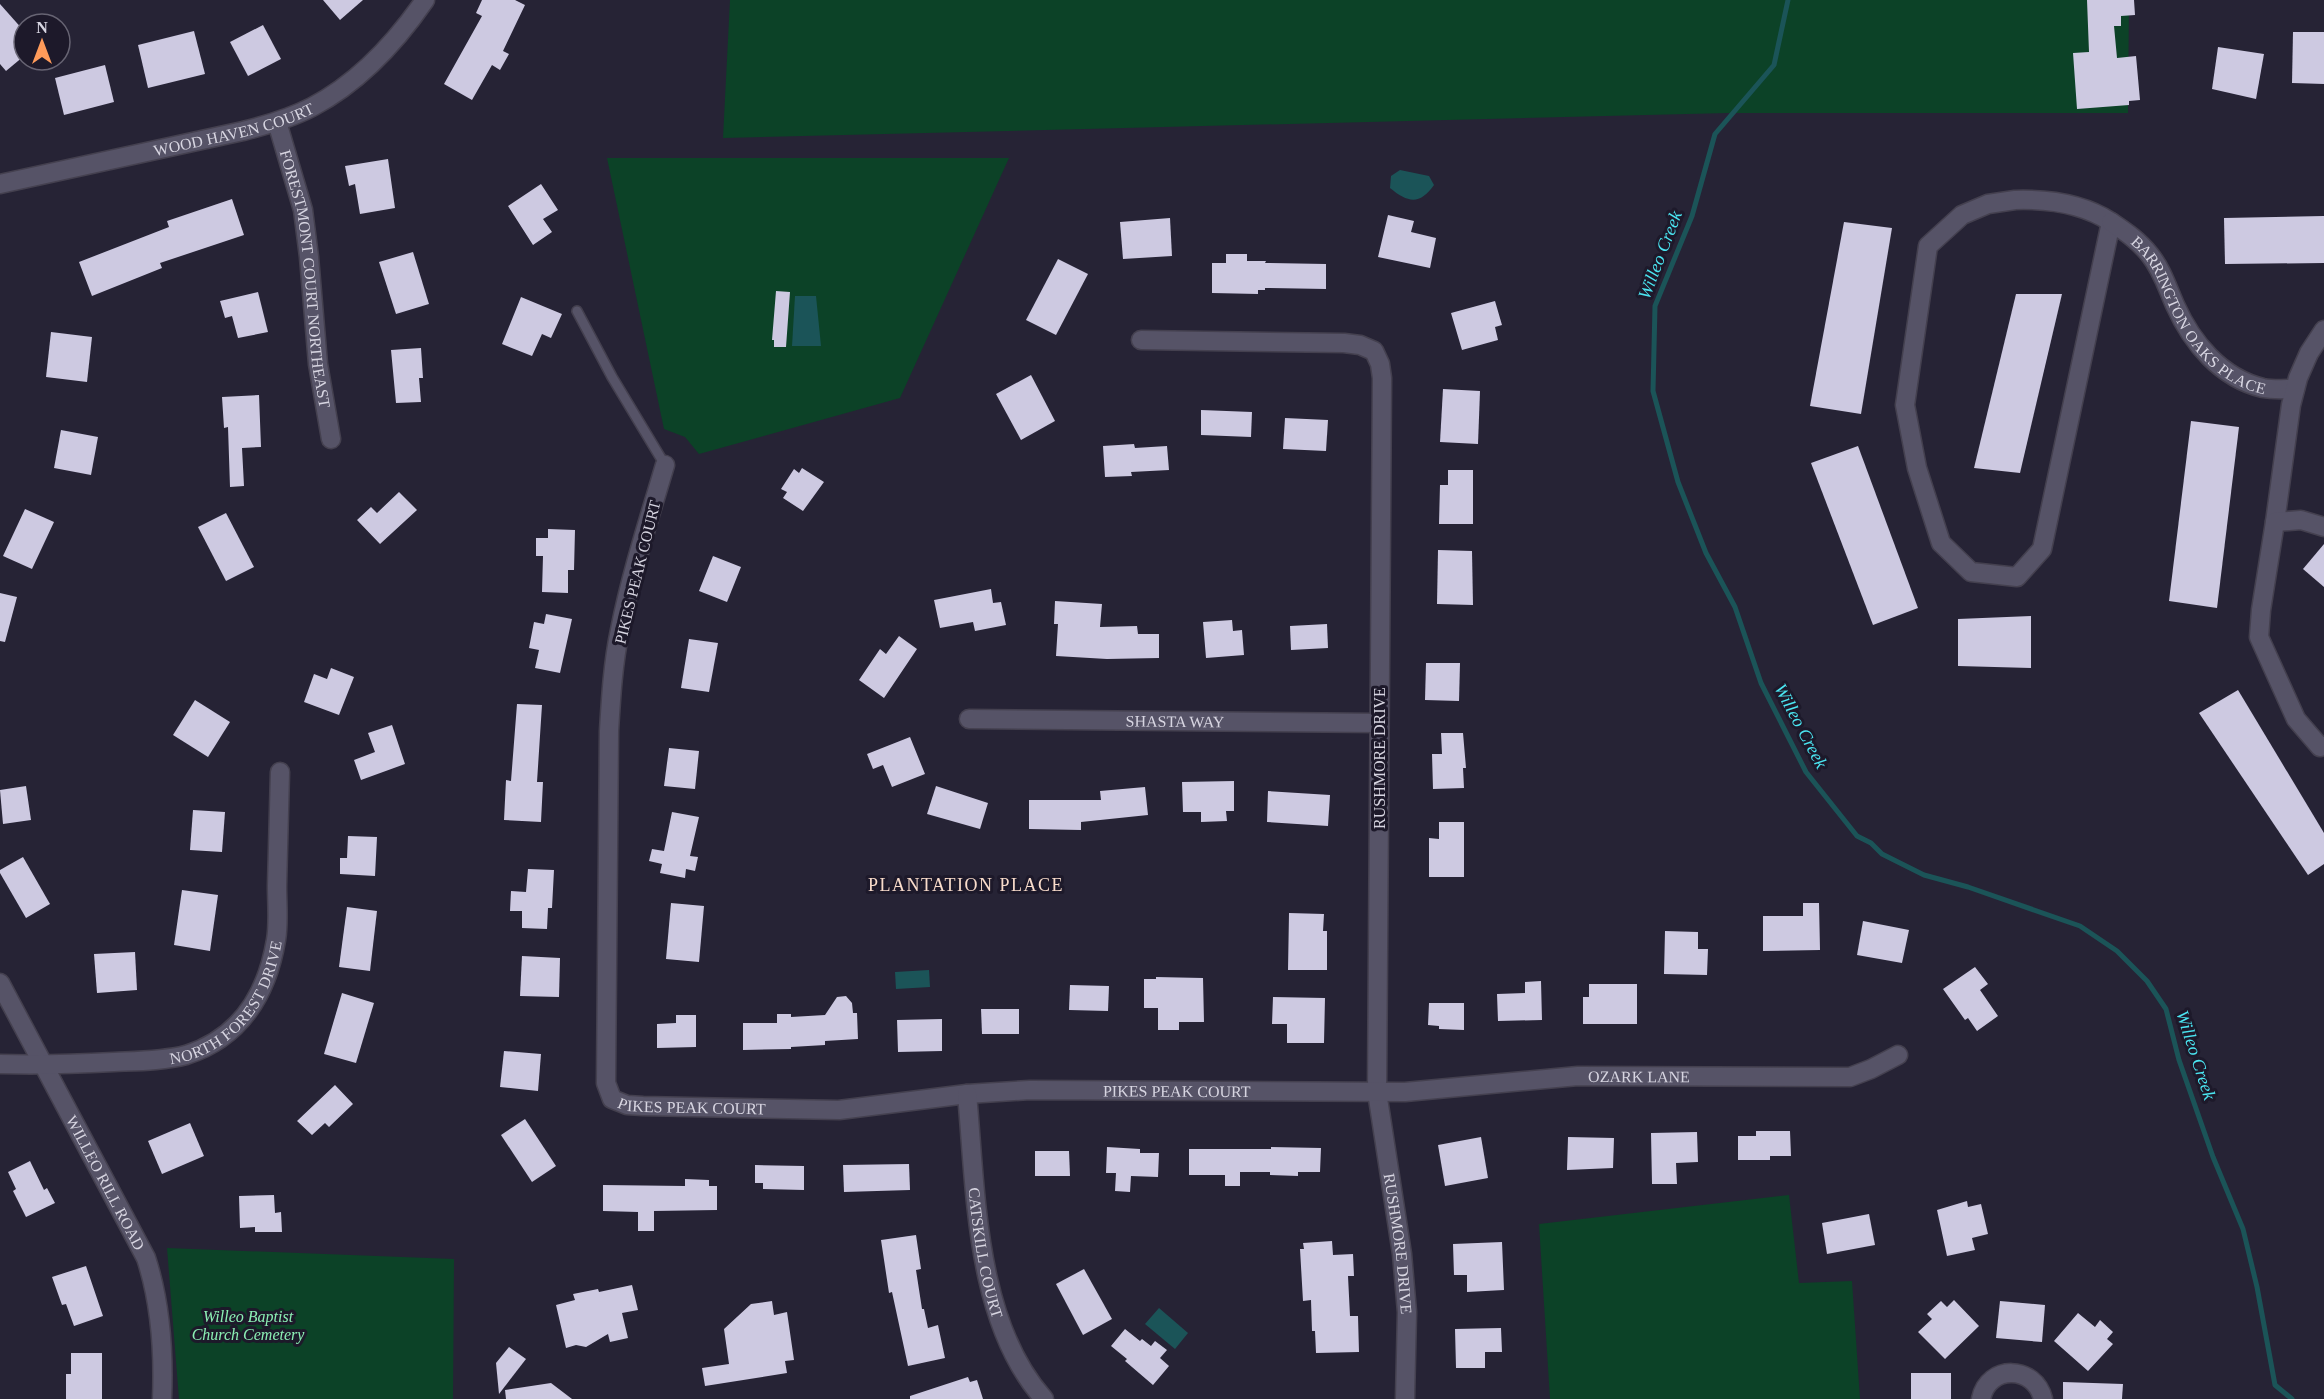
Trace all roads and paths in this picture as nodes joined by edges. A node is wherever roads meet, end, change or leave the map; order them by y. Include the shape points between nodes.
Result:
1 (425, 0) edge
2 (277, 122) junction
3 (0, 184) edge
4 (2111, 222) junction
5 (577, 311) dead end
6 (2324, 330) edge
7 (1141, 340) dead end
8 (2295, 389) junction
9 (331, 439) dead end
10 (665, 465) joint
11 (2274, 522) junction
12 (2324, 526) edge
13 (969, 719) dead end
14 (1379, 723) junction
15 (2324, 746) edge
16 (280, 772) dead end
17 (0, 982) edge
18 (1898, 1055) dead end
19 (0, 1064) edge
20 (42, 1064) junction
21 (1377, 1092) junction
22 (967, 1094) junction
23 (162, 1399) edge
24 (1044, 1399) edge
25 (1405, 1399) edge
26 (1982, 1399) edge
27 (2043, 1399) edge

1 - 2 street, WOOD HAVEN COURT via 397,37 361,73 313,106
2 - 3 street, WOOD HAVEN COURT
2 - 9 street, FORESTMONT COURT NORTHEAST via 303,210 318,364
4 - 4 street, BARRINGTON OAKS PLACE via 2070,204 2015,200 1988,204 1962,215 1928,246 1905,405 1917,468 1941,543 1971,572 2016,577 2042,549
4 - 8 street, BARRINGTON OAKS PLACE via 2151,256 2198,344 2217,364 2239,380 2265,388
5 - 10 lane
6 - 8 street via 2309,353
7 - 14 street, RUSHMORE DRIVE via 1344,343 1374,351 1382,378
8 - 11 street
10 - 22 street, PIKES PEAK COURT via 630,586 612,680 606,1083 612,1099 643,1107 839,1110
11 - 12 street via 2301,520
11 - 15 street via 2259,637 2296,719 2320,747
13 - 14 street, SHASTA WAY
14 - 21 street, RUSHMORE DRIVE
16 - 20 street, NORTH FOREST DRIVE via 276,938 262,989 245,1015 222,1039 184,1055
17 - 20 street, WILLEO RILL ROAD
18 - 21 street, OZARK LANE via 1850,1077 1578,1076
19 - 20 street, NORTH FOREST DRIVE
20 - 23 street, WILLEO RILL ROAD via 146,1258 159,1309
21 - 22 street, PIKES PEAK COURT via 1030,1090
21 - 25 street, RUSHMORE DRIVE via 1403,1266 1407,1312
22 - 24 street, CATSKILL COURT via 989,1279 1005,1335
26 - 27 street via 1990,1380 2016,1373 2037,1384

